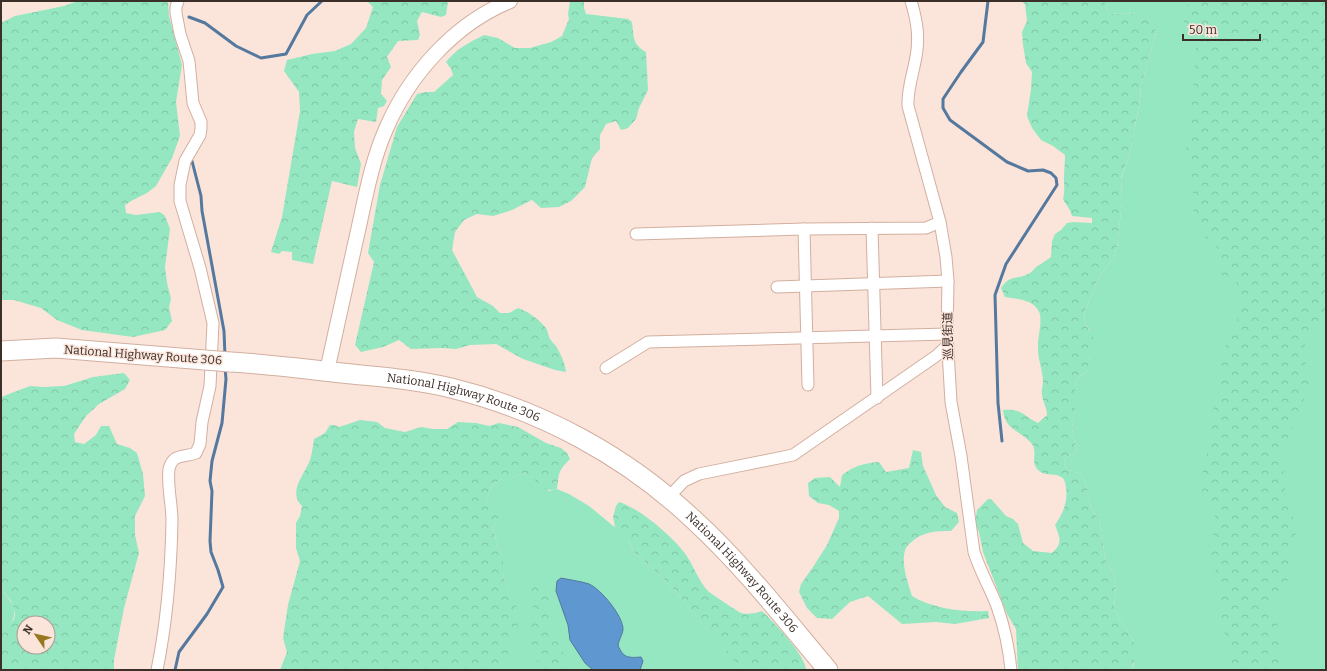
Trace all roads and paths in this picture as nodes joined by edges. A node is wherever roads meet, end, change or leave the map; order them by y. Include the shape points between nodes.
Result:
1 (178, 1) edge
2 (510, 1) edge
3 (911, 1) edge
4 (940, 222) junction
5 (872, 228) junction
6 (804, 229) junction
7 (636, 234) dead end
8 (948, 281) junction
9 (874, 283) junction
10 (806, 285) junction
11 (777, 287) dead end
12 (946, 334) junction
13 (875, 336) junction
14 (807, 338) junction
15 (947, 346) junction
16 (1, 351) edge
17 (606, 368) dead end
18 (327, 371) junction
19 (808, 385) dead end
20 (877, 398) junction
21 (668, 498) junction
22 (157, 670) edge
23 (828, 670) edge
24 (1011, 670) edge

1 - 22 street via 176,13 189,61 193,103 201,122 200,135 185,161 180,201 207,295 213,323 213,349 210,386 199,447 196,453 174,459 168,469 172,519 170,578
2 - 18 street via 470,24 451,39 432,58 399,102 386,130 368,186
3 - 4 street, 巡見街道 via 918,25 917,50 908,106
4 - 5 street via 926,228
4 - 8 street, 巡見街道
5 - 6 street
5 - 9 street
6 - 7 street
6 - 10 street
8 - 9 street
8 - 12 street, 巡見街道
9 - 10 street
9 - 13 street
10 - 11 street
10 - 14 street
12 - 13 street
12 - 15 street, 巡見街道
13 - 14 street
13 - 20 street
14 - 17 street via 648,342
14 - 19 street
15 - 20 street
15 - 24 street, 巡見街道 via 951,402 974,552 978,567 997,606
16 - 18 highway, National Highway Route 306, bridge via 56,348 258,363
18 - 21 highway, National Highway Route 306 via 421,381 514,408 554,425 600,450
20 - 21 street via 793,455 700,474 684,482
21 - 23 highway, National Highway Route 306 via 733,559

